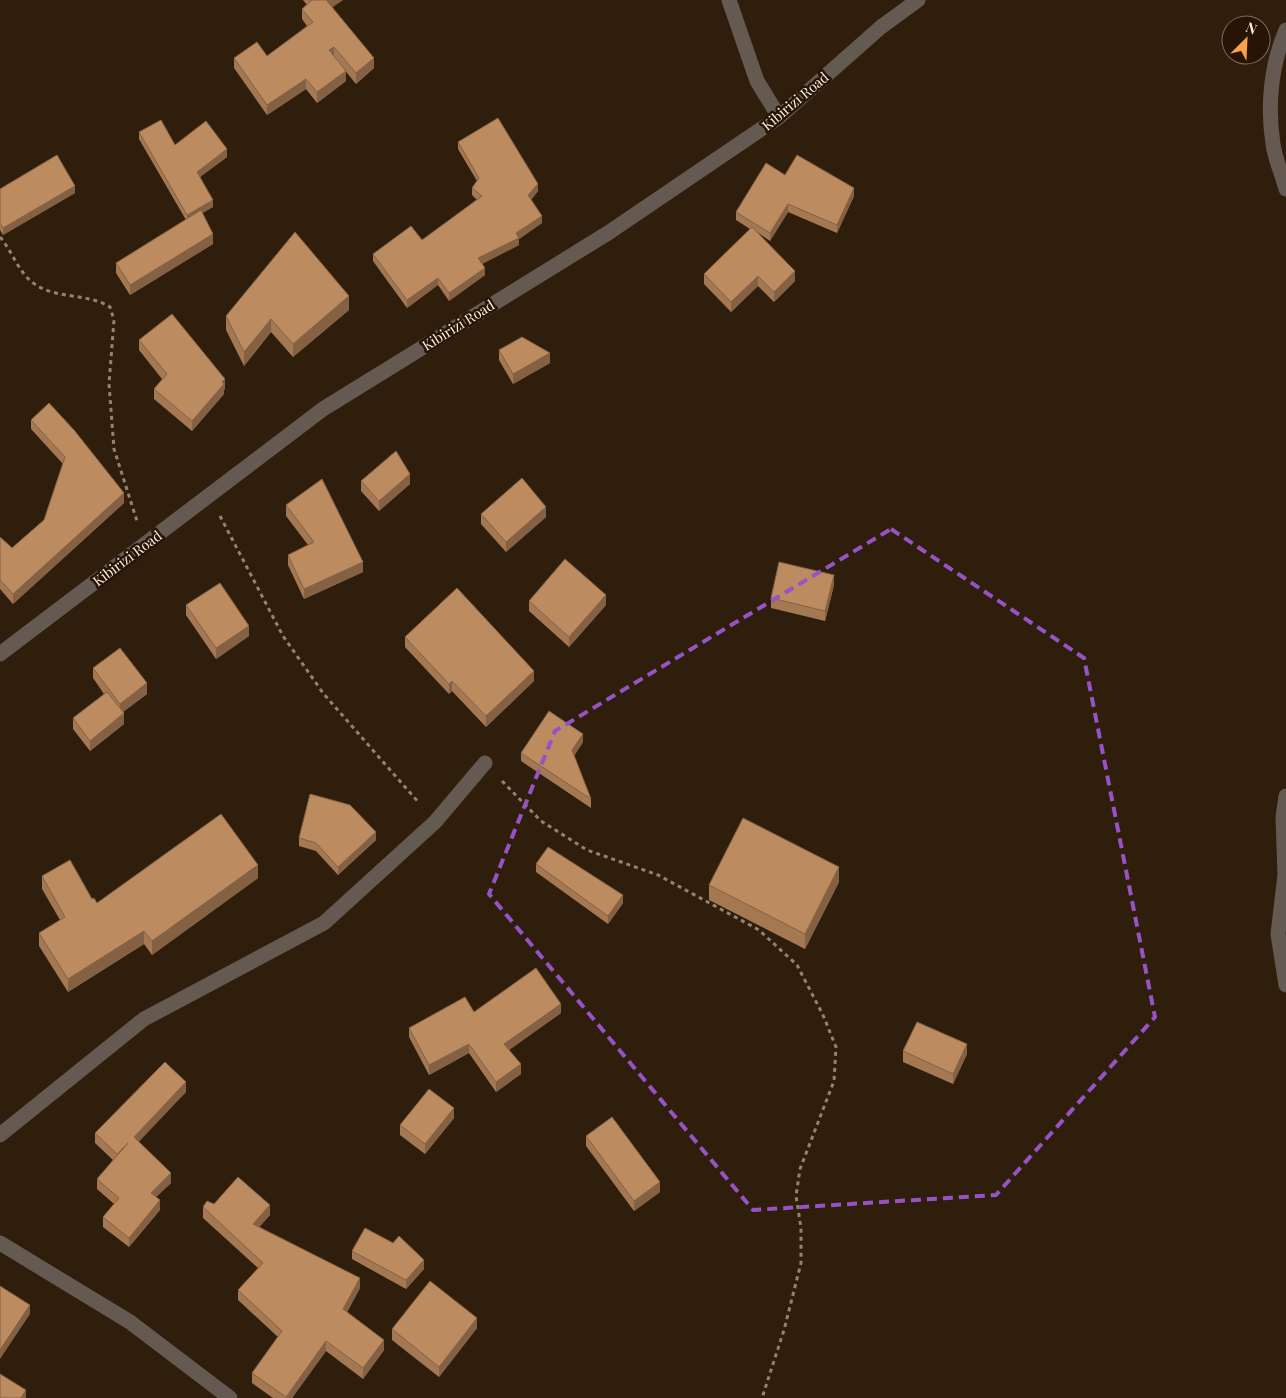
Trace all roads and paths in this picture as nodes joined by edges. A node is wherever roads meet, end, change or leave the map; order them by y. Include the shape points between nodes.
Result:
1 (729, 0) edge
2 (918, 0) edge
3 (1286, 30) edge
4 (779, 117) junction
5 (1286, 189) edge
6 (0, 237) edge
7 (210, 495) junction
8 (146, 544) junction
9 (0, 654) edge
10 (485, 763) joint
11 (1286, 796) edge
12 (435, 822) junction
13 (1286, 985) edge
14 (0, 1135) edge
15 (0, 1243) edge
16 (230, 1398) edge
17 (762, 1398) edge

1 - 4 street via 757,81
2 - 4 street, Kibirizi Road via 881,27
3 - 5 street via 1278,50 1270,96 1272,145
4 - 7 street, Kibirizi Road via 608,233 323,409
6 - 8 path via 32,282 47,291 100,300 110,307 114,320 110,384 114,449
7 - 8 street, Kibirizi Road
7 - 12 path via 284,636 323,693
8 - 9 street, Kibirizi Road
10 - 12 street
10 - 17 path via 541,821 587,850 658,875 759,930 797,965 823,1015 836,1047 834,1081 800,1169 796,1196 801,1228 801,1263
11 - 13 street via 1283,817 1286,875 1278,934
12 - 14 street via 324,923 144,1020
15 - 16 street via 130,1322

